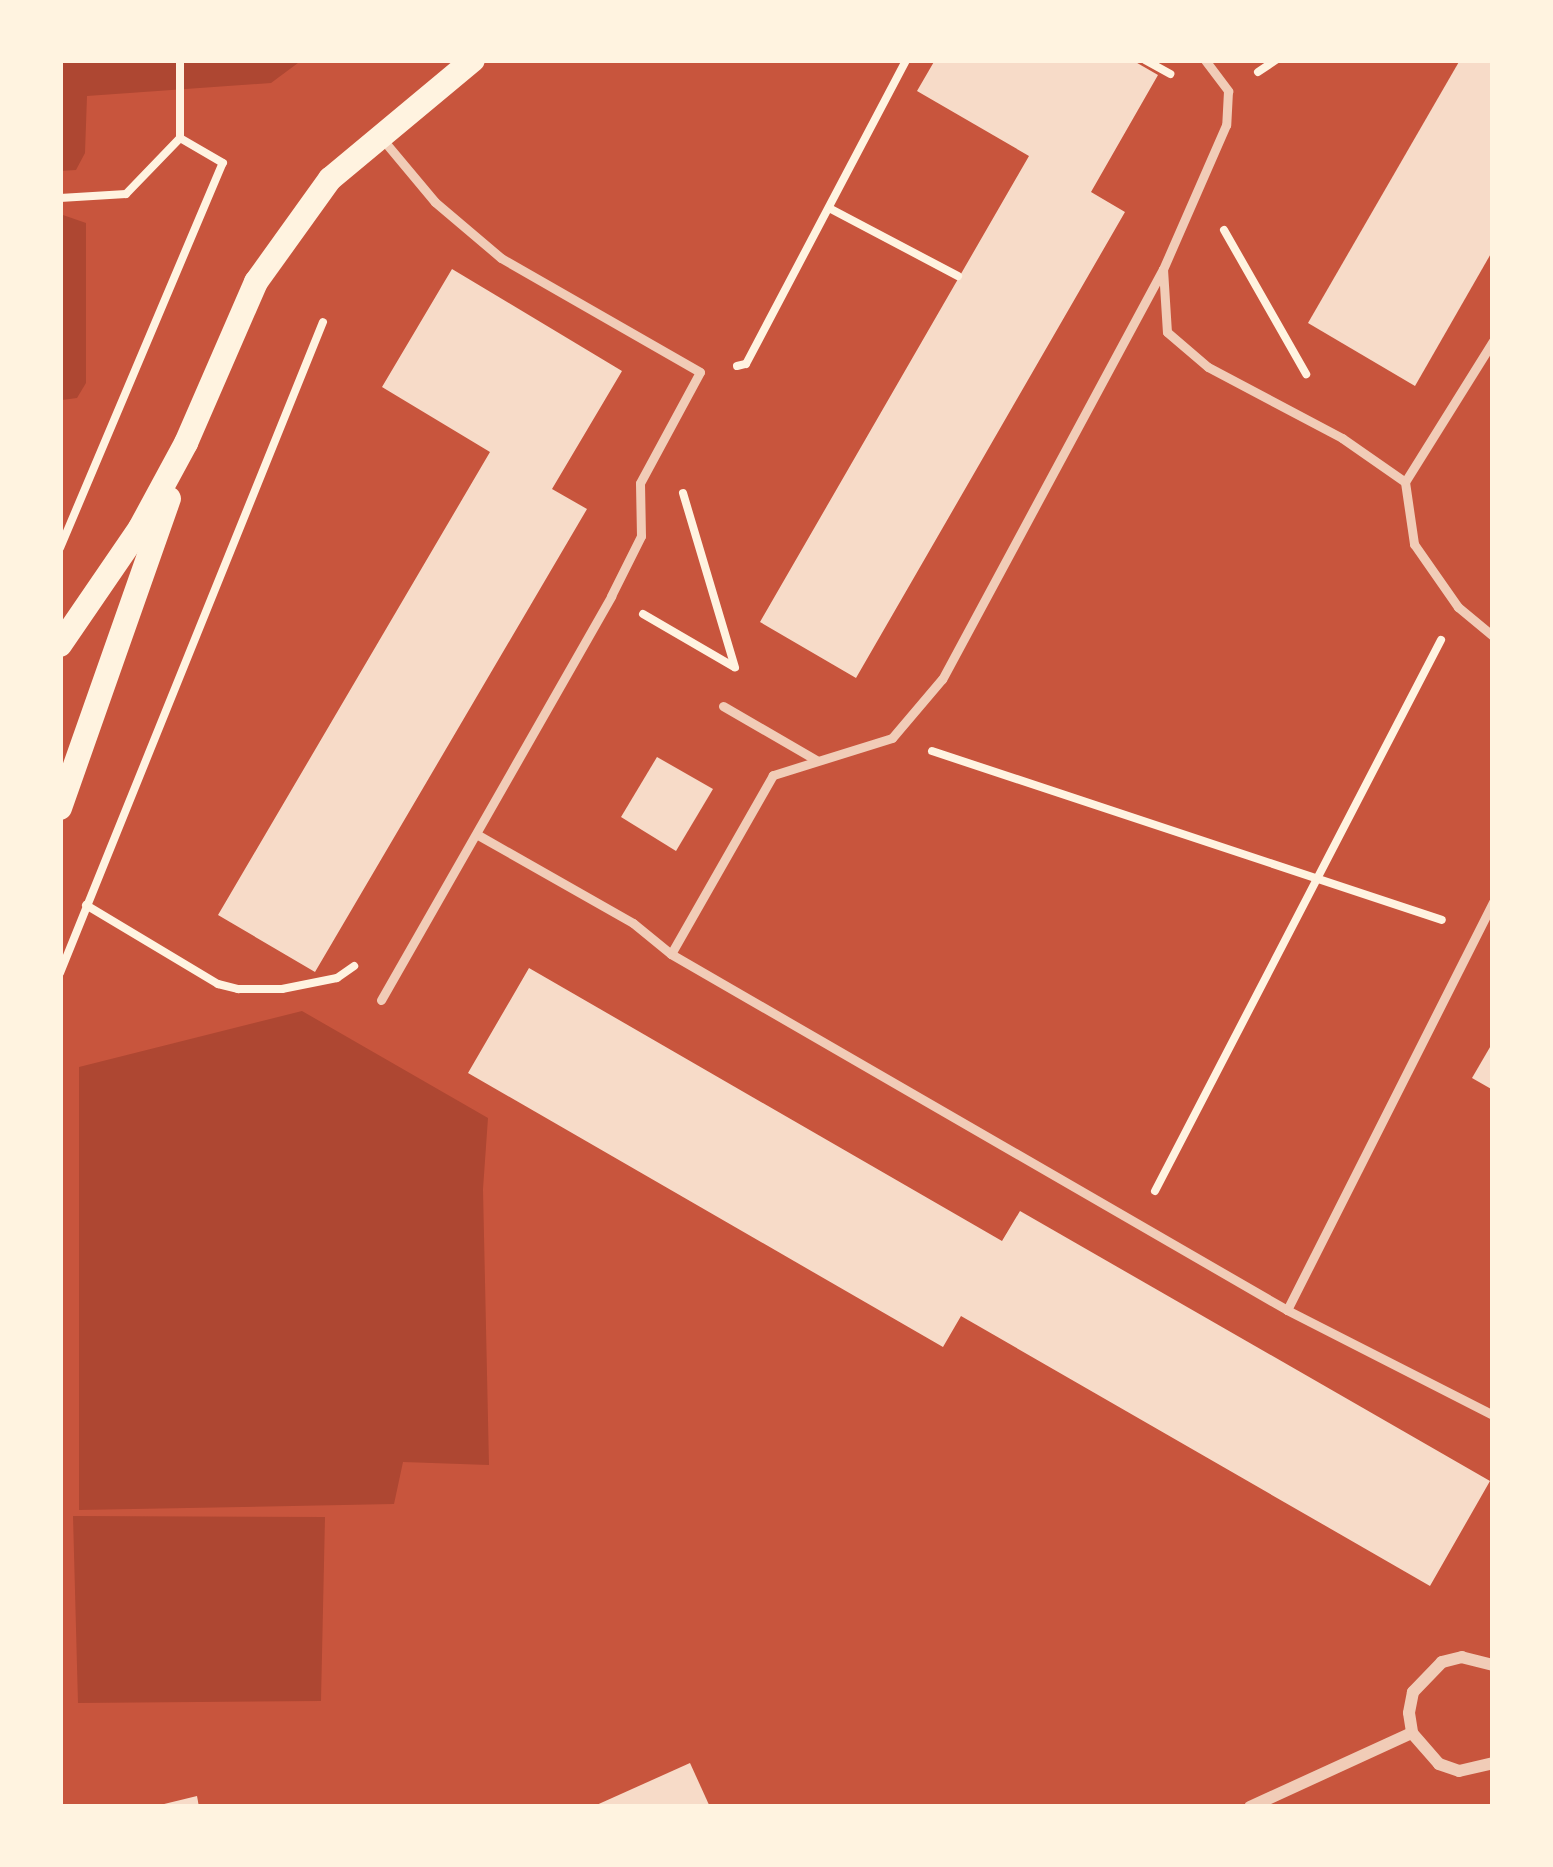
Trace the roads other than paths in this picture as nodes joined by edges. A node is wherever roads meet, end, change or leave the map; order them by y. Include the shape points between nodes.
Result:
1 (473, 60) edge
2 (1205, 60) edge
3 (381, 136) junction
4 (1163, 268) junction
5 (1493, 341) edge
6 (186, 443) junction
7 (1405, 482) junction
8 (1493, 636) edge
9 (60, 645) edge
10 (724, 706) road end
11 (816, 760) junction
12 (60, 808) edge
13 (478, 836) junction
14 (1493, 902) edge
15 (671, 954) junction
16 (381, 1000) dead end
17 (1287, 1310) junction
18 (1493, 1415) edge
19 (1493, 1664) edge
20 (1412, 1733) junction
21 (1493, 1763) edge
22 (1250, 1807) edge

1 - 3 main road
2 - 4 lane via 1228,91 1226,125
3 - 6 main road via 330,179 256,282
3 - 13 lane via 435,202 501,258 700,372 640,483 641,536
4 - 7 lane via 1167,332 1208,367 1342,437
4 - 11 lane via 942,679 892,738
5 - 7 lane
6 - 9 main road
6 - 12 main road
7 - 8 lane via 1414,544 1459,607
10 - 11 lane
11 - 15 lane via 772,775
13 - 15 lane via 634,923
13 - 16 lane
14 - 17 lane
15 - 17 lane
17 - 18 lane
19 - 20 street via 1462,1657 1425,1674 1413,1692
20 - 21 street via 1438,1764 1459,1771
20 - 22 street

